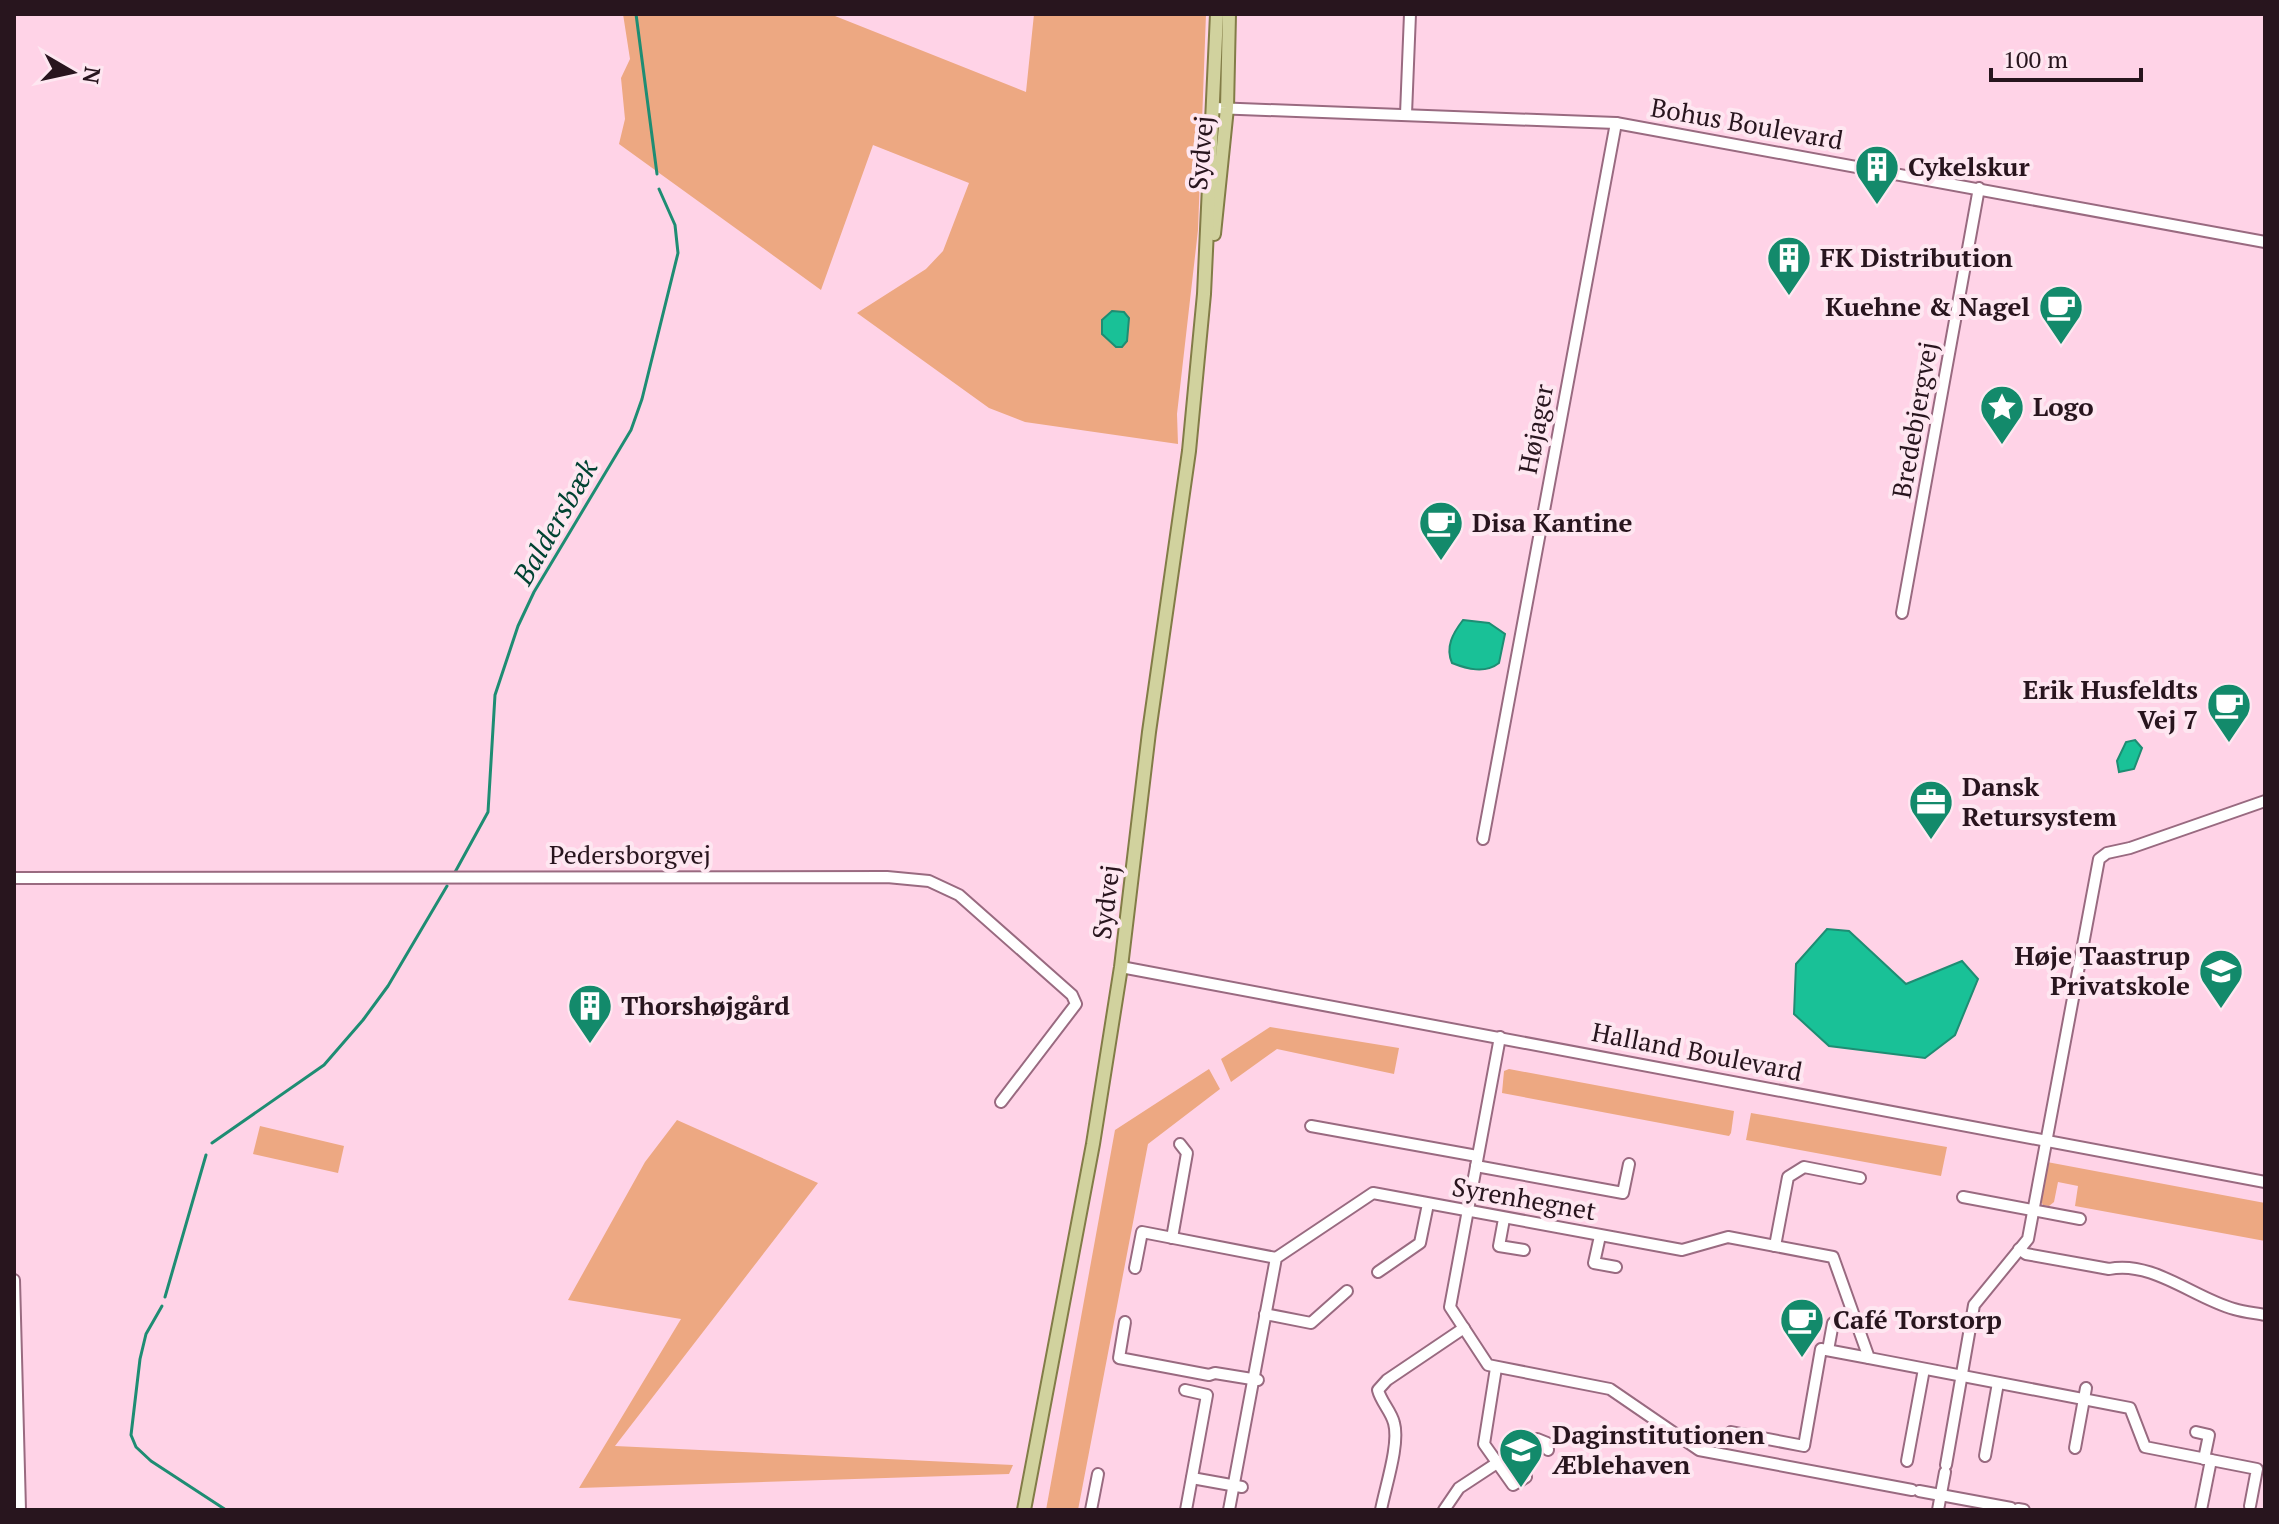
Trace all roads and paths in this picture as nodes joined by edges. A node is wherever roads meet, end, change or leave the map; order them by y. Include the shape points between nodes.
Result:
1 (1217, 14) edge
2 (1229, 14) edge
3 (1410, 14) edge
4 (1221, 108) junction
5 (1406, 114) junction
6 (1616, 123) junction
7 (1979, 188) junction
8 (2265, 242) edge
9 (1902, 613) dead end
10 (2265, 801) edge
11 (1483, 839) dead end
12 (14, 878) edge
13 (1121, 967) junction
14 (1500, 1037) junction
15 (1001, 1102) dead end
16 (1311, 1126) dead end
17 (2046, 1139) junction
18 (1180, 1144) dead end
19 (1476, 1161) junction
20 (1629, 1164) dead end
21 (1860, 1178) dead end
22 (2265, 1182) edge
23 (1963, 1197) dead end
24 (1428, 1204) junction
25 (2033, 1210) junction
26 (1468, 1211) junction
27 (1504, 1219) junction
28 (2080, 1219) dead end
29 (1600, 1236) junction
30 (1172, 1238) junction
31 (1775, 1246) junction
32 (2019, 1249) junction
33 (1524, 1250) dead end
34 (1276, 1258) junction
35 (1616, 1267) dead end
36 (1135, 1268) dead end
37 (1378, 1272) dead end
38 (14, 1280) edge
39 (1347, 1291) dead end
40 (1265, 1314) junction
41 (2265, 1315) edge
42 (1125, 1322) dead end
43 (1833, 1323) dead end
44 (1464, 1328) junction
45 (1828, 1350) junction
46 (1869, 1358) junction
47 (1496, 1368) junction
48 (1924, 1369) junction
49 (1962, 1376) junction
50 (1257, 1380) junction
51 (1998, 1383) junction
52 (1185, 1390) dead end
53 (2085, 1394) junction
54 (1731, 1432) dead end
55 (2196, 1432) dead end
56 (2075, 1448) dead end
57 (1548, 1450) dead end
58 (1985, 1456) dead end
59 (2207, 1460) junction
60 (1907, 1461) dead end
61 (1497, 1462) junction
62 (1098, 1474) dead end
63 (1526, 1477) dead end
64 (1192, 1478) junction
65 (1238, 1486) junction
66 (1941, 1495) junction
67 (2250, 1506) dead end
68 (2018, 1509) edge
69 (20, 1510) edge
70 (1024, 1510) edge
71 (1091, 1510) edge
72 (1186, 1510) edge
73 (1229, 1510) edge
74 (1381, 1510) edge
75 (1444, 1510) edge
76 (1938, 1510) edge
77 (2201, 1510) edge

1 - 4 main road, Sydvej
2 - 4 main road, Sydvej
3 - 5 street
4 - 5 street, Bohus Boulevard
4 - 13 main road, Sydvej via 1221,191
5 - 6 street, Bohus Boulevard
6 - 7 street, Bohus Boulevard
6 - 11 street, Højager
7 - 8 street, Bohus Boulevard
7 - 9 street, Bredebjergvej
10 - 17 street via 2099,859
12 - 15 street, Pedersborgvej via 929,881 959,895 1076,1004
13 - 14 street, Halland Boulevard
13 - 70 main road, Sydvej
14 - 17 street, Halland Boulevard
14 - 19 street
16 - 19 street
17 - 22 street, Halland Boulevard
17 - 25 street
18 - 30 street via 1187,1153
19 - 20 street via 1623,1193
19 - 26 street
21 - 31 street via 1804,1167 1788,1177
23 - 25 street
24 - 26 street, Syrenhegnet
24 - 34 street, Syrenhegnet via 1373,1193
24 - 37 street via 1420,1243
25 - 28 street
25 - 32 street via 2028,1239
26 - 27 street, Syrenhegnet
26 - 44 street via 1450,1307
27 - 29 street, Syrenhegnet
27 - 33 street via 1499,1246
29 - 31 street, Syrenhegnet via 1682,1250 1723,1236
29 - 35 street via 1594,1263
30 - 34 street
30 - 36 street via 1142,1232
31 - 46 street, Syrenhegnet via 1833,1257
32 - 41 street via 2109,1269 2142,1270 2233,1309
32 - 49 street via 1974,1305
34 - 40 street
38 - 69 street
39 - 40 street via 1311,1323
40 - 50 street
42 - 50 street via 1119,1358
43 - 45 street
44 - 47 street via 1488,1365
44 - 74 street via 1378,1390 1396,1433
45 - 46 street
45 - 54 street via 1821,1349 1804,1446
46 - 48 street
47 - 61 street via 1484,1444
47 - 66 street via 1610,1389 1699,1450
48 - 49 street
48 - 60 street
49 - 51 street
49 - 66 street
50 - 65 street
51 - 53 street
51 - 58 street
52 - 64 street via 1207,1395
53 - 56 street
53 - 59 street via 2112,1408 2130,1408 2145,1447
55 - 59 street via 2209,1435
57 - 61 street via 1547,1443 1537,1439
59 - 67 street via 2257,1469
59 - 77 street
61 - 63 street via 1513,1485
61 - 75 street via 1459,1488
62 - 71 street
64 - 65 street
64 - 72 street
65 - 73 street
66 - 68 street
66 - 76 street

